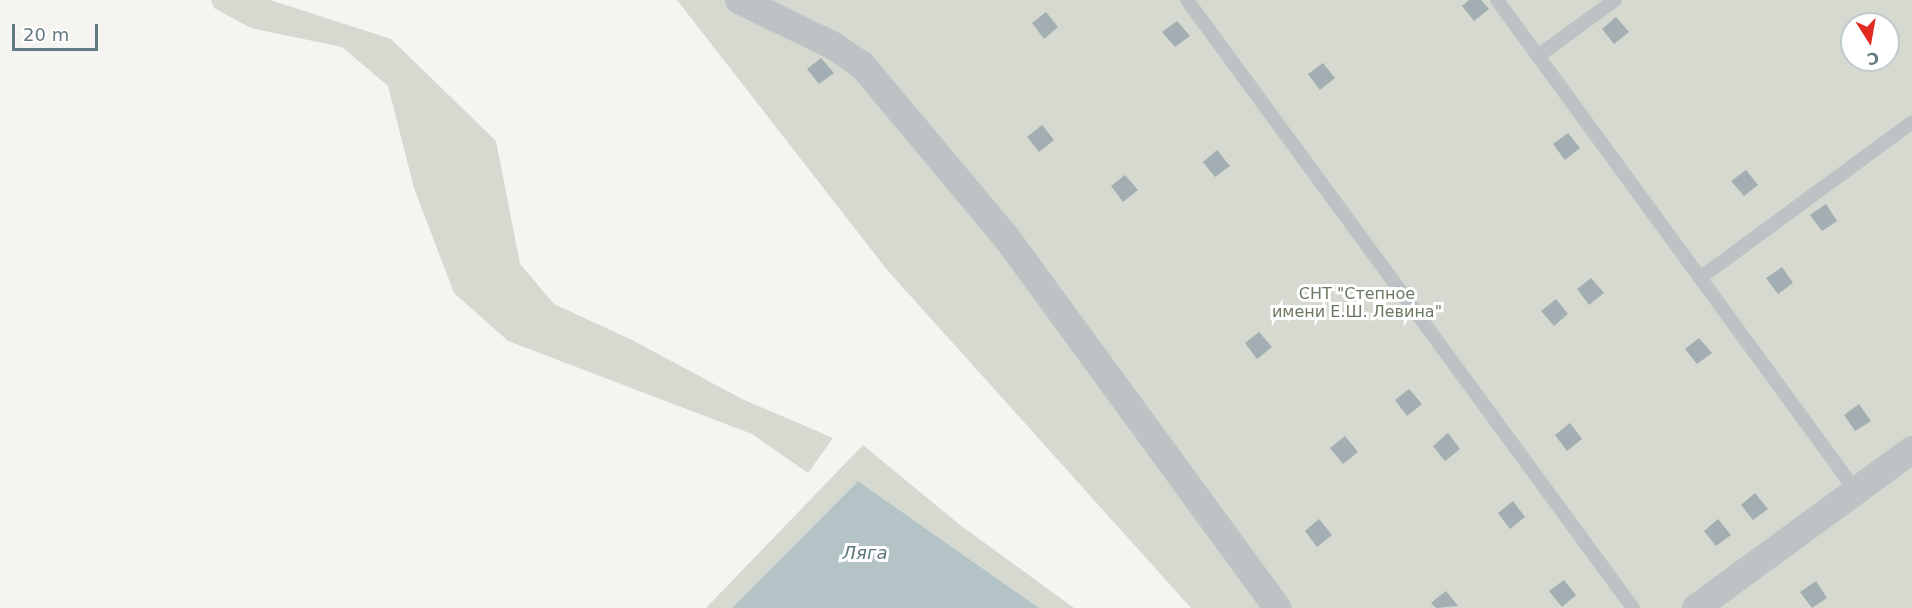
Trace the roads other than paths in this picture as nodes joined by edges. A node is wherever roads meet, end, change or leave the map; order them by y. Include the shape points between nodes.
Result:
1 (739, 0) edge
2 (1187, 0) edge
3 (1497, 0) edge
4 (1616, 0) edge
5 (1538, 56) junction
6 (1912, 122) edge
7 (1700, 278) junction
8 (1912, 450) edge
9 (1856, 491) junction
10 (1278, 608) edge
11 (1633, 608) edge
12 (1695, 608) edge

1 - 10 street via 832,45 862,65 1006,237
2 - 11 lane
3 - 5 lane
4 - 5 lane
5 - 7 lane
6 - 7 lane
7 - 9 lane
8 - 9 street
9 - 12 street

